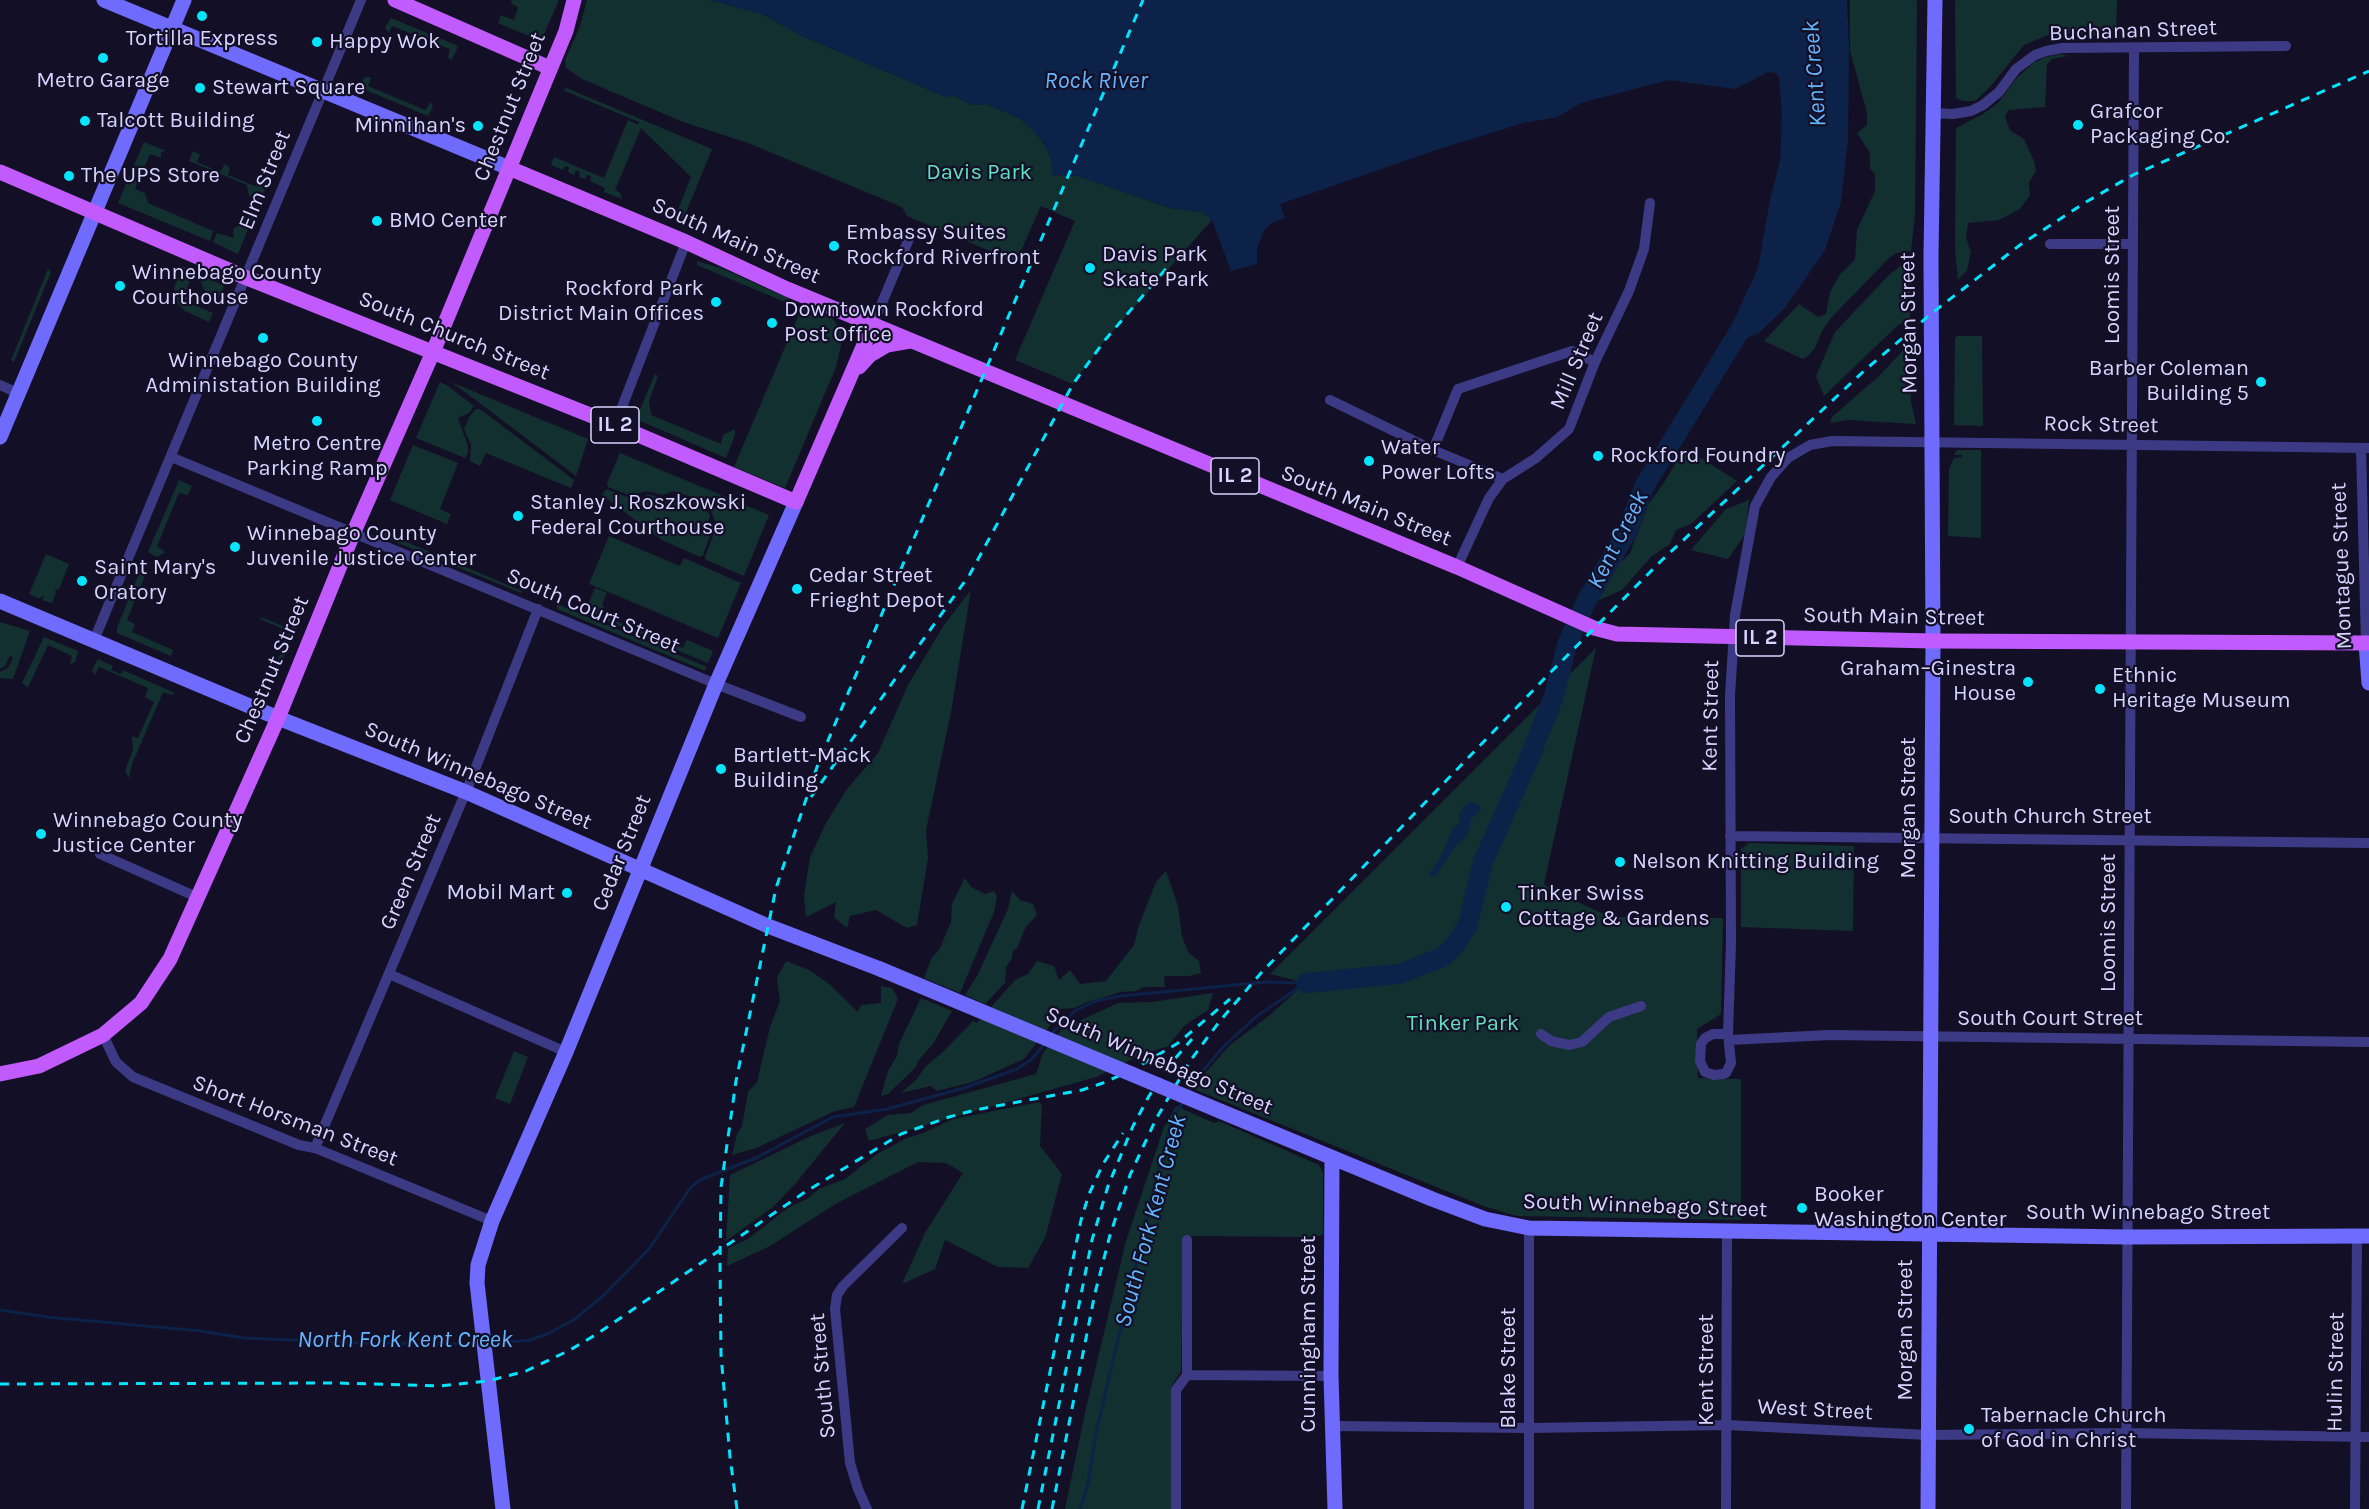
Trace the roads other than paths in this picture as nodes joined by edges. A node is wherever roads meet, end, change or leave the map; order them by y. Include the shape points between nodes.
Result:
1 (104, 0) edge
2 (184, 0) edge
3 (361, 0) edge
4 (394, 0) edge
5 (574, 0) edge
6 (1935, 0) edge
7 (172, 29) junction
8 (2286, 46) dead end
9 (2134, 48) junction
10 (550, 68) junction
11 (323, 91) junction
12 (1932, 113) junction
13 (509, 168) junction
14 (0, 172) edge
15 (1650, 203) dead end
16 (95, 212) junction
17 (911, 234) dead end
18 (686, 242) junction
19 (2050, 244) dead end
20 (2133, 244) junction
21 (247, 278) junction
22 (873, 324) junction
23 (913, 341) junction
24 (433, 352) junction
25 (1595, 362) junction
26 (851, 376) junction
27 (0, 385) edge
28 (18, 393) junction
29 (1330, 400) dead end
30 (615, 425) junction
31 (0, 437) edge
32 (1832, 441) joint
33 (1933, 442) junction
34 (2132, 445) junction
35 (2365, 448) edge
36 (1433, 450) junction
37 (171, 457) junction
38 (1503, 480) junction
39 (796, 502) junction
40 (353, 534) junction
41 (1457, 567) junction
42 (0, 601) edge
43 (538, 609) junction
44 (1732, 638) junction
45 (94, 640) junction
46 (1933, 640) junction
47 (2130, 642) junction
48 (2368, 643) edge
49 (2369, 683) edge
50 (716, 684) junction
51 (801, 717) dead end
52 (278, 718) junction
53 (466, 792) junction
54 (1730, 836) junction
55 (1932, 838) junction
56 (2128, 839) junction
57 (2369, 843) edge
58 (100, 854) dead end
59 (640, 869) junction
60 (199, 898) junction
61 (389, 974) junction
62 (1641, 1006) dead end
63 (1542, 1034) dead end
64 (103, 1035) junction
65 (1729, 1037) joint
66 (1930, 1037) junction
67 (2128, 1038) junction
68 (2369, 1042) edge
69 (566, 1052) junction
70 (0, 1074) edge
71 (315, 1148) junction
72 (1332, 1158) junction
73 (492, 1221) junction
74 (902, 1228) dead end
75 (1529, 1228) junction
76 (1727, 1232) junction
77 (1929, 1233) junction
78 (2363, 1236) edge
79 (2127, 1237) junction
80 (1187, 1240) dead end
81 (1187, 1375) junction
82 (1331, 1376) junction
83 (1727, 1425) junction
84 (1332, 1426) junction
85 (1529, 1428) junction
86 (2125, 1433) junction
87 (1928, 1435) junction
88 (2355, 1437) junction
89 (2369, 1437) edge
90 (503, 1509) edge
91 (867, 1509) edge
92 (1176, 1509) edge
93 (1335, 1509) edge
94 (1528, 1509) edge
95 (1726, 1509) edge
96 (1928, 1509) edge
97 (2126, 1509) edge
98 (2355, 1509) edge

1 - 7 main road, South Main Street
2 - 7 main road
3 - 11 street, Elm Street
4 - 10 main road
5 - 10 main road, Chestnut Street
6 - 12 main road, Morgan Street
7 - 11 main road, South Main Street
7 - 16 main road
8 - 9 street, Buchanan Street
9 - 12 street, Buchanan Street via 2062,48 2035,55 2016,69 1999,92 1983,105 1953,114
9 - 20 street, Loomis Street
10 - 13 main road, Chestnut Street
11 - 13 main road, South Main Street
11 - 21 street, Elm Street
12 - 33 main road, Morgan Street
13 - 18 main road, South Main Street / IL 2
13 - 24 main road, Chestnut Street
14 - 16 main road, IL 2
15 - 25 street, Mill Street via 1644,249
16 - 21 main road, South Church Street / IL 2
16 - 28 main road
17 - 22 street, Cedar Street
18 - 22 main road, South Main Street / IL 2
18 - 30 street
19 - 20 street
20 - 34 street, Loomis Street
21 - 24 main road, South Church Street / IL 2
21 - 37 street, Elm Street
22 - 23 main road, South Main Street / IL 2
22 - 26 main road, Cedar Street
23 - 26 main road via 880,348
23 - 41 main road, South Main Street / IL 2
24 - 30 main road, South Church Street / IL 2
24 - 40 main road, Chestnut Street
25 - 36 street via 1572,351 1458,389
25 - 38 street, Mill Street via 1569,429
26 - 39 main road, Cedar Street
27 - 28 street
28 - 31 main road
29 - 36 street
30 - 39 main road, South Church Street / IL 2
32 - 33 street, Rock Street
32 - 44 street, Kent Street via 1810,445 1788,458 1771,477 1755,506
33 - 34 street, Rock Street
33 - 46 main road, Morgan Street
34 - 35 street, Rock Street
34 - 47 street, Loomis Street
35 - 48 street, Montague Street
36 - 38 street
37 - 40 street, South Court Street
37 - 45 street, Elm Street
38 - 41 street, Mill Street via 1489,498
39 - 50 main road, Cedar Street
40 - 43 street, South Court Street
40 - 52 main road, Chestnut Street
41 - 44 main road, South Main Street / IL 2 via 1589,625 1625,635
42 - 45 main road, South Winnebago Street
43 - 50 street, South Court Street
43 - 53 street, Green Street
44 - 46 main road, South Main Street / IL 2
44 - 54 street, Kent Street
45 - 52 main road, South Winnebago Street
46 - 47 main road, South Main Street / IL 2
46 - 55 main road, Morgan Street
47 - 48 main road, South Main Street / IL 2
47 - 56 street, Loomis Street
48 - 49 main road, Montague Street
50 - 51 street, South Court Street
50 - 59 main road, Cedar Street
52 - 53 main road, South Winnebago Street
52 - 60 main road, Chestnut Street
53 - 59 main road, South Winnebago Street
53 - 61 street, Green Street
54 - 55 street, South Church Street
54 - 65 street, Kent Street
55 - 56 street, South Church Street
55 - 66 main road, Morgan Street
56 - 57 street, South Church Street
56 - 67 street, Loomis Street
58 - 60 street
59 - 69 main road, Cedar Street
59 - 72 main road, South Winnebago Street, bridge via 768,926
60 - 64 main road, Chestnut Street via 171,959 141,1003
61 - 69 street
61 - 71 street, Green Street
62 - 63 street via 1609,1017 1582,1042 1569,1045 1551,1041
64 - 70 main road, Chestnut Street via 39,1066
64 - 71 street, Short Horsman Street via 116,1062 133,1077 299,1145
65 - 66 street, South Court Street
66 - 67 street, South Court Street
66 - 77 main road, Morgan Street
67 - 68 street, South Court Street
67 - 79 street, Loomis Street
69 - 73 main road, Cedar Street
71 - 73 street, Short Horsman Street
72 - 75 main road, South Winnebago Street via 1485,1219
72 - 82 main road, Cunningham Street
73 - 90 main road, Cedar Street via 478,1265 477,1283
74 - 91 street, South Street via 843,1286 835,1309 850,1463
75 - 76 main road, South Winnebago Street
75 - 85 street, Blake Street
76 - 77 main road, South Winnebago Street
76 - 83 street, Kent Street
77 - 79 main road, South Winnebago Street
77 - 87 main road, Morgan Street
78 - 79 main road, South Winnebago Street
78 - 88 street, Hulin Street
79 - 86 street, Loomis Street
80 - 81 street
81 - 82 street
81 - 92 street via 1176,1390
82 - 84 main road, Cunningham Street
83 - 85 street, West Street
83 - 87 street, West Street
83 - 95 street, Kent Street
84 - 85 street, West Street
84 - 93 main road, Cunningham Street
85 - 94 street, Blake Street
86 - 87 street, West Street
86 - 88 street, West Street
86 - 97 street, Loomis Street
87 - 96 main road, Morgan Street
88 - 89 street, West Street
88 - 98 street, Hulin Street

